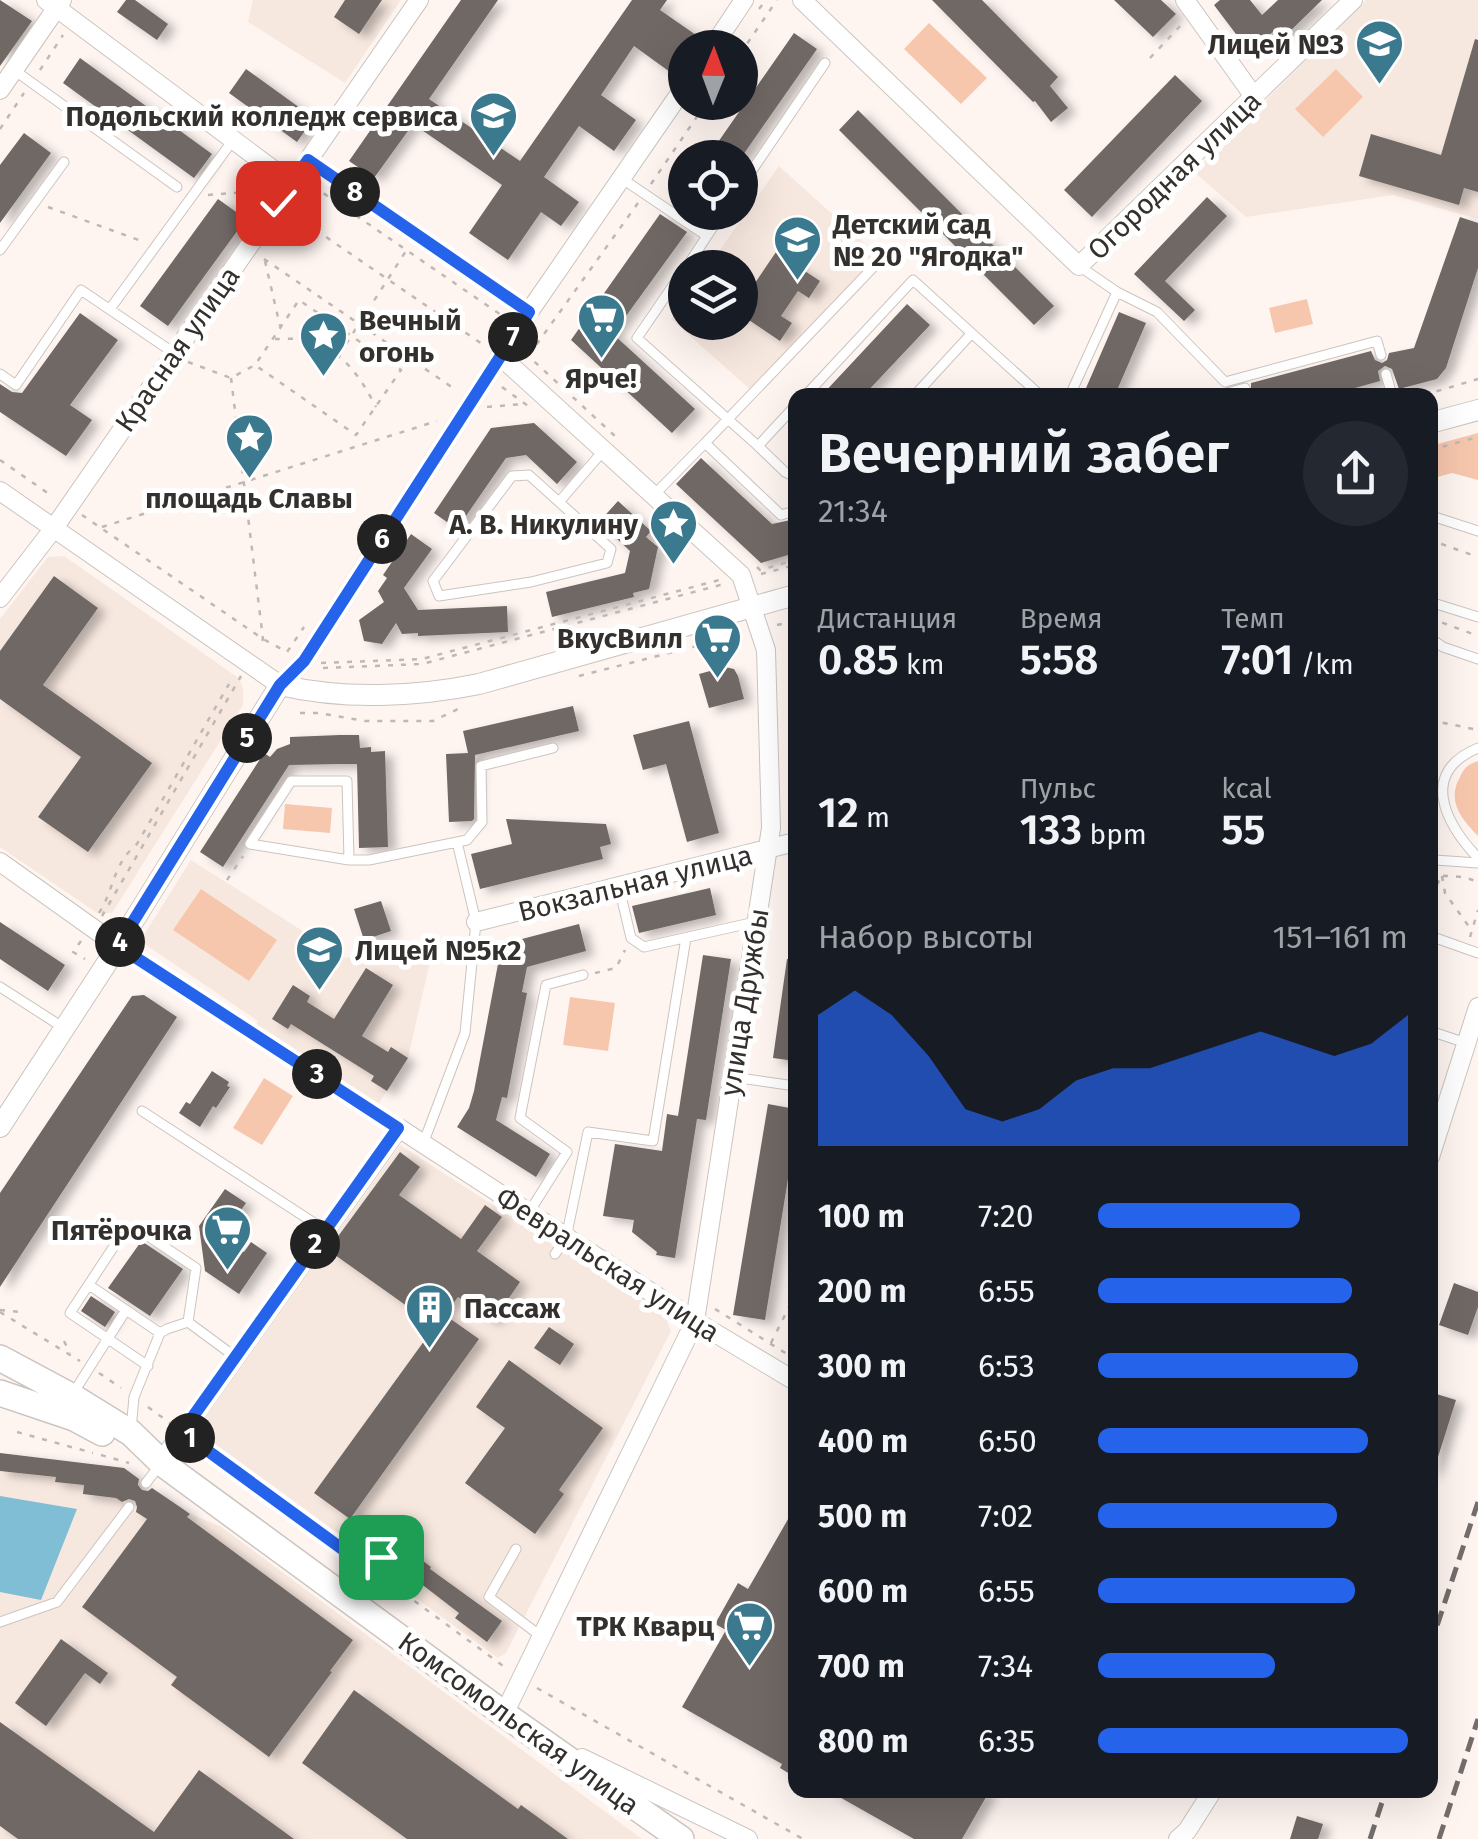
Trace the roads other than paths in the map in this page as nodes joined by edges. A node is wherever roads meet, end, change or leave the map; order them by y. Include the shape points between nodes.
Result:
1 (419, 0) edge
2 (744, 0) edge
3 (802, 0) edge
4 (1353, 0) edge
5 (55, 3) edge
6 (1194, 4) edge
7 (724, 30) edge
8 (825, 64) dead end
9 (14, 70) junction
10 (0, 90) edge
11 (1254, 98) junction
12 (668, 110) edge
13 (233, 140) junction
14 (308, 160) junction
15 (64, 162) dead end
16 (758, 162) edge
17 (621, 178) junction
18 (291, 183) junction
19 (177, 187) dead end
20 (36, 200) junction
21 (46, 207) road end
22 (712, 230) edge
23 (708, 236) junction
24 (0, 250) edge
25 (698, 250) edge
26 (886, 256) dead end
27 (1079, 266) junction
28 (1117, 292) junction
29 (668, 293) edge
30 (110, 310) junction
31 (529, 312) junction
32 (971, 334) junction
33 (495, 353) junction
34 (174, 354) junction
35 (1381, 355) dead end
36 (0, 374) edge
37 (1386, 374) dead end
38 (1244, 387) edge
39 (813, 388) edge
40 (921, 388) edge
41 (1032, 388) edge
42 (1073, 388) edge
43 (1222, 388) edge
44 (1390, 388) edge
45 (1478, 410) edge
46 (788, 414) edge
47 (728, 420) junction
48 (1438, 421) edge
49 (705, 443) junction
50 (758, 446) junction
51 (604, 450) junction
52 (788, 473) edge
53 (0, 491) edge
54 (654, 496) junction
55 (558, 502) junction
56 (788, 513) edge
57 (1438, 518) edge
58 (54, 528) junction
59 (1478, 531) edge
60 (788, 597) edge
61 (0, 598) edge
62 (1438, 604) edge
63 (752, 607) junction
64 (1478, 617) edge
65 (1438, 644) edge
66 (1478, 658) edge
67 (280, 685) junction
68 (553, 748) dead end
69 (1478, 748) edge
70 (457, 842) junction
71 (788, 844) edge
72 (767, 850) junction
73 (349, 860) junction
74 (1438, 860) edge
75 (1478, 860) edge
76 (0, 862) edge
77 (618, 887) junction
78 (476, 922) junction
79 (756, 922) junction
80 (686, 938) junction
81 (1438, 939) edge
82 (118, 946) junction
83 (1478, 953) edge
84 (583, 975) road end
85 (0, 987) edge
86 (1478, 1007) edge
87 (64, 1028) junction
88 (1438, 1034) edge
89 (1466, 1043) junction
90 (733, 1077) junction
91 (788, 1085) edge
92 (142, 1111) dead end
93 (0, 1127) edge
94 (398, 1128) junction
95 (1438, 1132) edge
96 (424, 1144) junction
97 (528, 1214) junction
98 (325, 1230) junction
99 (566, 1238) junction
100 (555, 1254) dead end
101 (89, 1284) junction
102 (126, 1310) junction
103 (695, 1321) junction
104 (188, 1322) junction
105 (160, 1333) junction
106 (108, 1339) junction
107 (234, 1356) junction
108 (0, 1358) edge
109 (148, 1366) junction
110 (788, 1377) edge
111 (0, 1393) edge
112 (71, 1396) junction
113 (131, 1433) junction
114 (158, 1468) junction
115 (128, 1507) dead end
116 (516, 1549) dead end
117 (381, 1557) dead end
118 (348, 1600) junction
119 (0, 1622) edge
120 (542, 1637) junction
121 (504, 1714) junction
122 (544, 1740) junction
123 (1208, 1798) edge
124 (680, 1839) edge
125 (748, 1839) edge
126 (1178, 1839) edge

1 - 14 street, Красная улица via 372,56
2 - 7 street
3 - 27 street
4 - 11 street, Огородная улица
5 - 9 street
5 - 13 street
6 - 11 street
8 - 16 lane
9 - 10 street
9 - 19 lane
11 - 27 street, Огородная улица
12 - 17 street
13 - 18 street
13 - 30 lane
14 - 18 street, Красная улица
14 - 31 lane
15 - 20 lane
17 - 23 lane
17 - 31 street
18 - 34 street, Красная улица
20 - 21 lane
20 - 24 lane
22 - 23 lane
23 - 25 lane
26 - 47 lane
27 - 28 lane
28 - 42 lane
28 - 43 lane via 1157,312
29 - 47 lane via 638,338
30 - 34 lane
30 - 36 lane via 82,290 16,385
31 - 33 street
32 - 39 lane via 913,280
32 - 40 lane
32 - 41 lane
33 - 51 street, улица Дружбы
33 - 67 street via 304,661
34 - 58 street, Красная улица
35 - 38 lane via 1377,341
37 - 44 lane
45 - 48 street
46 - 50 lane
47 - 49 lane
47 - 50 lane
49 - 54 lane
49 - 56 lane via 782,515
50 - 52 lane
51 - 54 street, улица Дружбы
51 - 55 lane
53 - 58 street
54 - 63 street, улица Дружбы via 741,574 733,579
55 - 55 lane via 611,549 607,562 439,596 433,582 512,476 528,475
57 - 59 lane
58 - 61 street, Красная улица
58 - 67 street
60 - 63 street
62 - 64 lane
63 - 67 street via 452,690 338,694
63 - 72 street, улица Дружбы via 766,650
65 - 66 lane
67 - 82 street
68 - 70 lane via 481,766 482,822 468,840
69 - 75 lane via 1452,767 1442,788 1449,821
70 - 73 lane
70 - 78 lane
71 - 72 street, Вокзальная улица
72 - 77 street, Вокзальная улица
72 - 79 street, улица Дружбы
73 - 73 lane via 250,844 291,780 347,780
74 - 75 lane
76 - 82 street
77 - 78 street, Вокзальная улица
77 - 80 lane via 631,938 644,947
78 - 96 lane via 465,1034
79 - 80 lane
79 - 90 street, улица Дружбы
80 - 99 lane via 653,1141 588,1132
81 - 83 lane
82 - 87 street
82 - 94 lane
84 - 97 lane via 546,985 520,1118 567,1152
85 - 87 lane
86 - 89 street
87 - 93 street
88 - 89 lane
89 - 95 street
90 - 91 lane
90 - 103 street, улица Дружбы
92 - 98 lane
94 - 96 street, Февральская улица
94 - 98 street via 376,1169
96 - 97 street, Февральская улица
97 - 99 street, Февральская улица
98 - 107 street via 263,1326
99 - 100 lane
99 - 103 street, Февральская улица
101 - 102 lane
101 - 104 lane via 120,1236 145,1234 196,1268
101 - 106 lane via 70,1314
102 - 105 lane
102 - 106 lane
103 - 110 street, Февральская улица
103 - 120 street, улица Дружбы
104 - 105 lane
104 - 107 lane
105 - 109 lane
106 - 109 lane
106 - 112 lane
107 - 114 street
108 - 112 main road, Комсомольская улица
109 - 113 lane via 134,1398
111 - 114 main road, Комсомольская улица via 74,1418
112 - 113 main road, Комсомольская улица
113 - 114 main road, Комсомольская улица
114 - 118 main road, Комсомольская улица
115 - 119 lane via 57,1602
116 - 120 lane via 489,1598
117 - 118 lane
118 - 121 main road, Комсомольская улица
120 - 121 street, улица Дружбы
121 - 122 main road, Комсомольская улица
122 - 124 main road, Комсомольская улица
122 - 125 street
123 - 126 street

